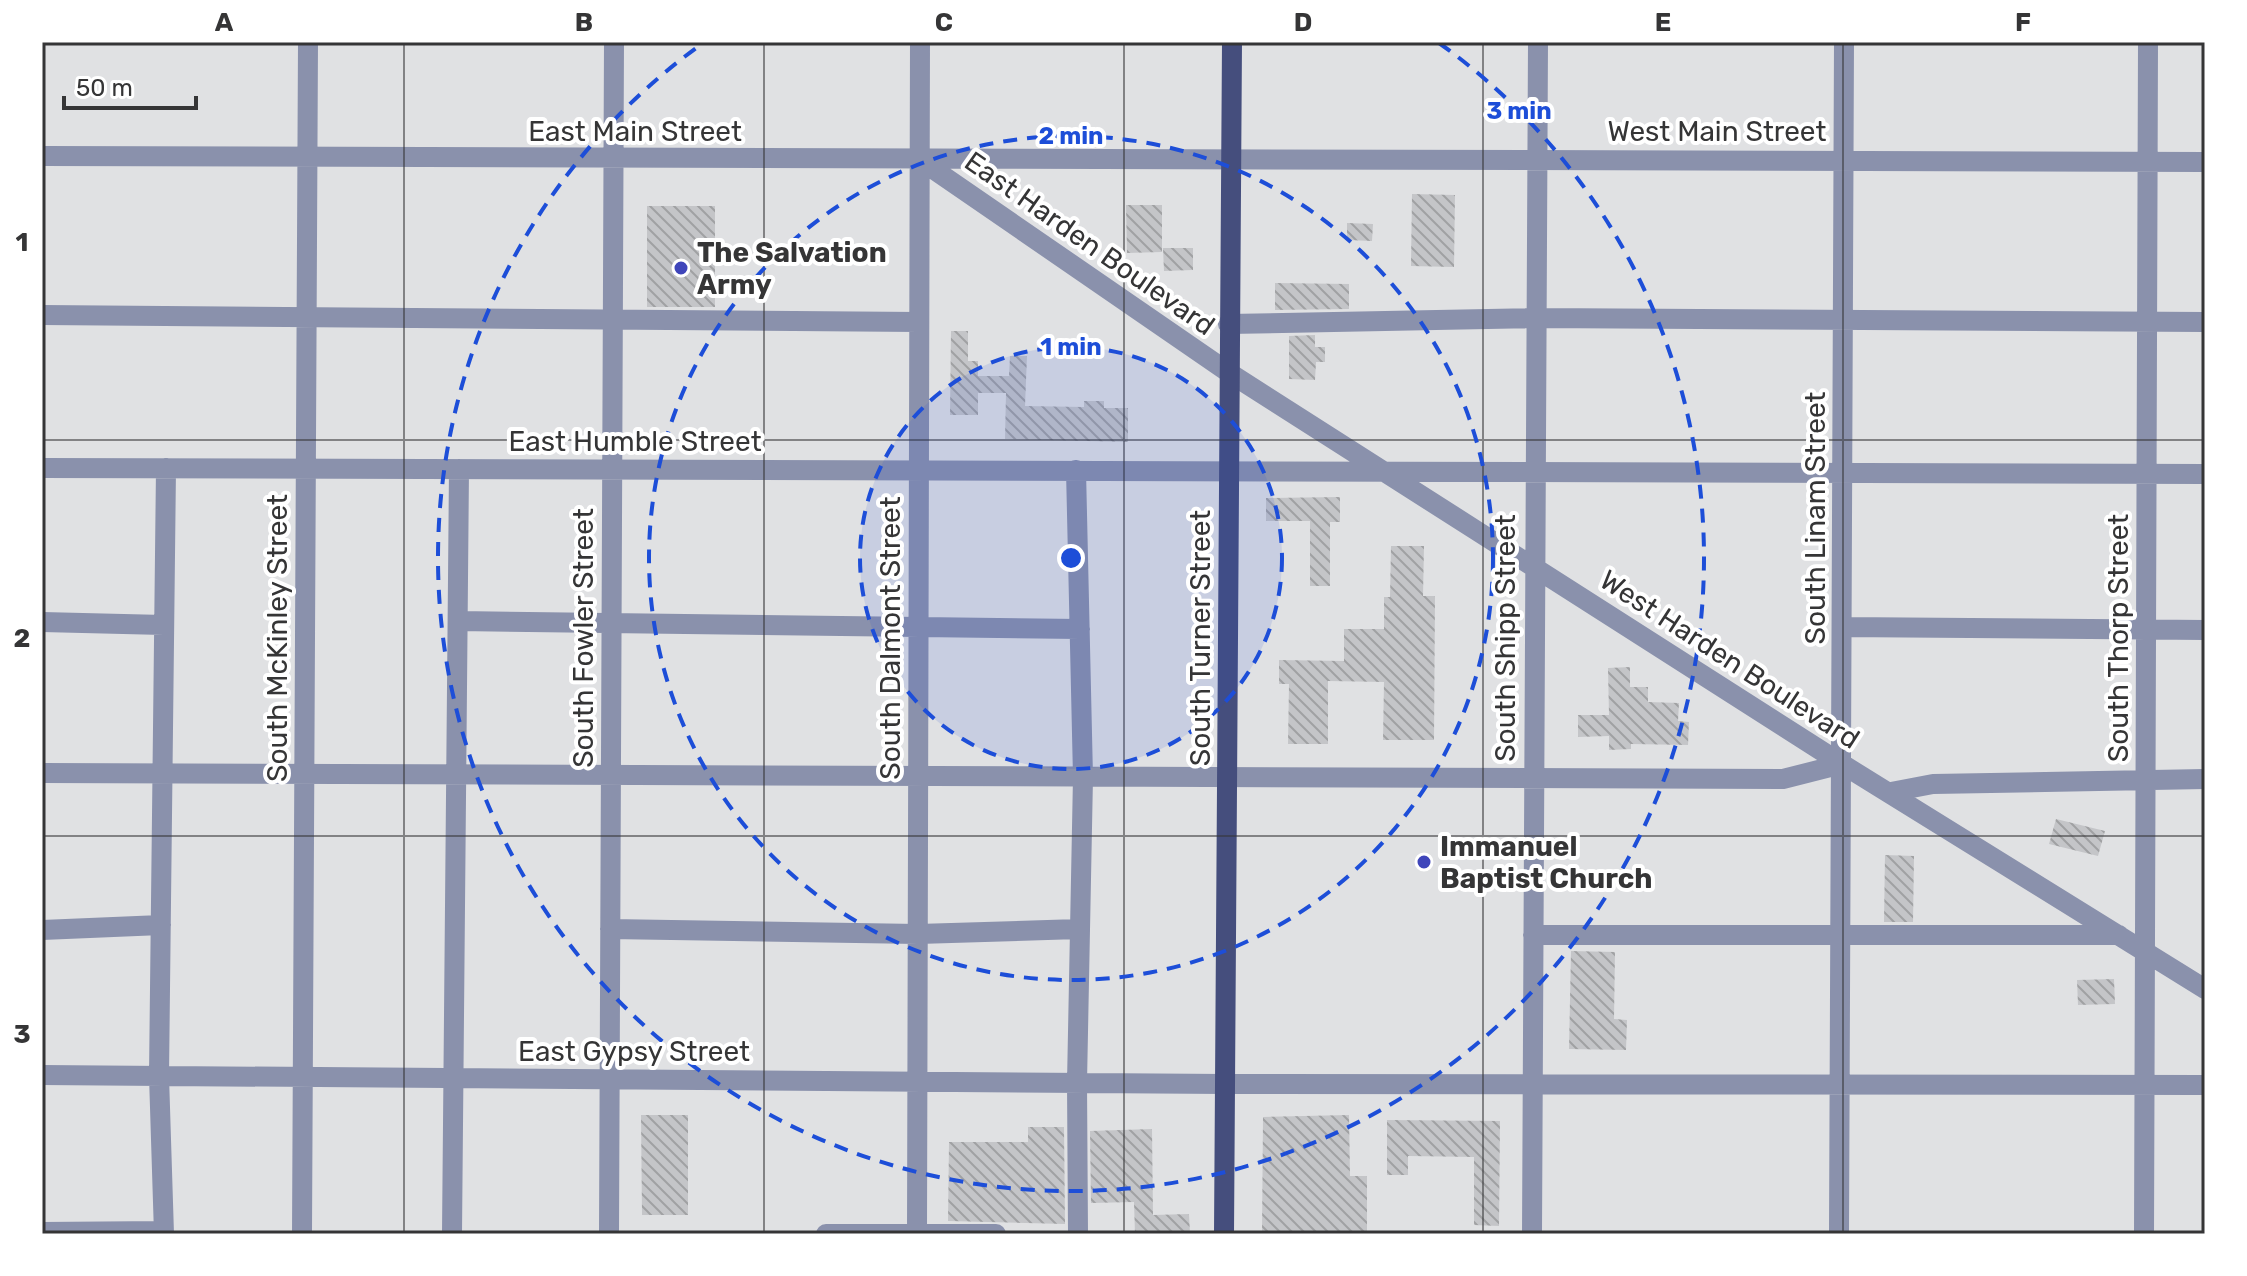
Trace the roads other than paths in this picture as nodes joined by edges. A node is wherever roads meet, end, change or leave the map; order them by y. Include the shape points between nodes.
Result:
1 (308, 42) edge
2 (614, 42) edge
3 (920, 42) edge
4 (1232, 42) edge
5 (1538, 42) edge
6 (1844, 42) edge
7 (2148, 42) edge
8 (42, 156) edge
9 (1229, 157) junction
10 (308, 158) junction
11 (614, 159) junction
12 (1540, 159) junction
13 (920, 160) junction
14 (1844, 160) junction
15 (2148, 162) junction
16 (2205, 162) edge
17 (42, 315) edge
18 (613, 317) junction
19 (307, 318) junction
20 (1537, 318) junction
21 (1844, 321) junction
22 (2147, 321) junction
23 (919, 322) junction
24 (2205, 322) edge
25 (1228, 324) junction
26 (1228, 372) junction
27 (42, 468) edge
28 (166, 468) junction
29 (306, 468) junction
30 (459, 469) junction
31 (611, 469) junction
32 (918, 469) junction
33 (1076, 470) junction
34 (1227, 470) junction
35 (1384, 471) junction
36 (1533, 472) junction
37 (1843, 472) junction
38 (2146, 474) junction
39 (2205, 474) edge
40 (1533, 565) junction
41 (458, 621) junction
42 (42, 622) edge
43 (611, 623) junction
44 (164, 625) junction
45 (918, 625) junction
46 (1842, 627) junction
47 (1080, 629) junction
48 (2146, 630) junction
49 (2205, 630) edge
50 (1842, 764) junction
51 (42, 773) edge
52 (162, 773) junction
53 (305, 773) junction
54 (455, 774) junction
55 (610, 774) junction
56 (918, 775) junction
57 (1083, 777) junction
58 (1228, 778) junction
59 (1533, 779) junction
60 (2145, 779) junction
61 (2205, 779) edge
62 (1891, 792) junction
63 (161, 925) junction
64 (610, 929) junction
65 (1079, 929) junction
66 (42, 930) edge
67 (918, 934) junction
68 (1533, 935) junction
69 (2119, 935) junction
70 (1841, 936) junction
71 (2145, 951) junction
72 (2205, 989) edge
73 (42, 1075) edge
74 (159, 1076) junction
75 (303, 1077) junction
76 (454, 1078) junction
77 (610, 1079) junction
78 (918, 1082) junction
79 (1077, 1083) junction
80 (1532, 1083) junction
81 (1225, 1084) junction
82 (1840, 1084) junction
83 (2144, 1085) junction
84 (2205, 1085) edge
85 (42, 1232) edge
86 (164, 1232) edge
87 (917, 1233) edge
88 (302, 1234) edge
89 (452, 1234) edge
90 (609, 1234) edge
91 (826, 1234) edge
92 (996, 1234) edge
93 (1078, 1234) edge
94 (1224, 1234) edge
95 (1532, 1234) edge
96 (1839, 1234) edge
97 (2144, 1234) edge

1 - 10 street, South McKinley Street
2 - 11 street, South Fowler Street
3 - 13 street, South Dalmont Street
4 - 9 main road, South Turner Street
5 - 12 street, South Shipp Street
6 - 14 street, South Linam Street
7 - 15 street, South Thorp Street
8 - 10 street, East Main Street
9 - 12 street, West Main Street
9 - 13 street, East Main Street
9 - 25 main road, South Turner Street
10 - 11 street, East Main Street
10 - 19 street, South McKinley Street
11 - 13 street, East Main Street
11 - 18 street, South Fowler Street
12 - 14 street, West Main Street
12 - 20 street, South Shipp Street
13 - 23 street, South Dalmont Street
13 - 26 street, East Harden Boulevard
14 - 15 street, West Main Street
14 - 21 street, South Linam Street
15 - 16 street, West Main Street
15 - 22 street, South Thorp Street
17 - 19 street
18 - 19 street
18 - 23 street
18 - 31 street, South Fowler Street
19 - 29 street, South McKinley Street
20 - 21 street
20 - 25 street
20 - 36 street, South Shipp Street
21 - 22 street
21 - 37 street, South Linam Street
22 - 24 street
22 - 38 street, South Thorp Street
23 - 32 street, South Dalmont Street
25 - 26 main road, South Turner Street
26 - 34 main road, South Turner Street
26 - 35 street, West Harden Boulevard
27 - 28 street, East Humble Street
28 - 29 street, East Humble Street
28 - 44 street
29 - 30 street, East Humble Street
29 - 53 street, South McKinley Street
30 - 31 street, East Humble Street
30 - 41 street
31 - 32 street, East Humble Street
31 - 43 street, South Fowler Street
32 - 33 street, East Humble Street
32 - 45 street, South Dalmont Street
33 - 34 street, East Humble Street
33 - 47 street
34 - 35 street, East Humble Street
34 - 58 main road, South Turner Street
35 - 36 street, East Humble Street
35 - 40 street, West Harden Boulevard
36 - 37 street, East Humble Street
36 - 40 street, South Shipp Street
37 - 38 street, East Humble Street
37 - 46 street, South Linam Street
38 - 39 street, East Humble Street
38 - 48 street, South Thorp Street
40 - 50 street, West Harden Boulevard
40 - 59 street, South Shipp Street
41 - 43 street
41 - 54 street
42 - 44 street
43 - 45 street
43 - 55 street, South Fowler Street
44 - 52 street
45 - 47 street
45 - 56 street, South Dalmont Street
46 - 48 street
46 - 50 street, South Linam Street
47 - 57 street
48 - 49 street
48 - 60 street, South Thorp Street
50 - 59 street via 1783,779
50 - 62 street, West Harden Boulevard
50 - 70 street, South Linam Street
51 - 52 street
52 - 53 street
52 - 63 street
53 - 54 street
53 - 75 street, South McKinley Street
54 - 55 street
54 - 76 street
55 - 56 street
55 - 64 street, South Fowler Street
56 - 57 street
56 - 67 street, South Dalmont Street
57 - 58 street
57 - 65 street
58 - 59 street
58 - 81 main road, South Turner Street
59 - 68 street, South Shipp Street
60 - 61 street
60 - 62 street via 1933,784
60 - 71 street, South Thorp Street
62 - 69 street, West Harden Boulevard
63 - 66 street
63 - 74 street
64 - 67 street
64 - 77 street, South Fowler Street
65 - 67 street
65 - 79 street
67 - 78 street, South Dalmont Street
68 - 70 street
68 - 80 street, South Shipp Street
69 - 70 street
69 - 71 street, West Harden Boulevard
70 - 82 street, South Linam Street
71 - 72 street, West Harden Boulevard
71 - 83 street, South Thorp Street
73 - 74 street, East Gypsy Street
74 - 75 street, East Gypsy Street
74 - 86 street
75 - 76 street, East Gypsy Street
75 - 88 street, South McKinley Street
76 - 77 street, East Gypsy Street
76 - 89 street
77 - 78 street, East Gypsy Street
77 - 90 street, South Fowler Street
78 - 79 street, East Gypsy Street
78 - 87 street, South Dalmont Street
79 - 81 street, East Gypsy Street
79 - 93 street
80 - 81 street, East Gypsy Street
80 - 82 street, East Gypsy Street
80 - 95 street, South Shipp Street
81 - 94 main road, South Turner Street
82 - 83 street, East Gypsy Street
82 - 96 street, South Linam Street
83 - 84 street, East Gypsy Street
83 - 97 street, South Thorp Street
85 - 86 street
87 - 91 street
87 - 92 street

